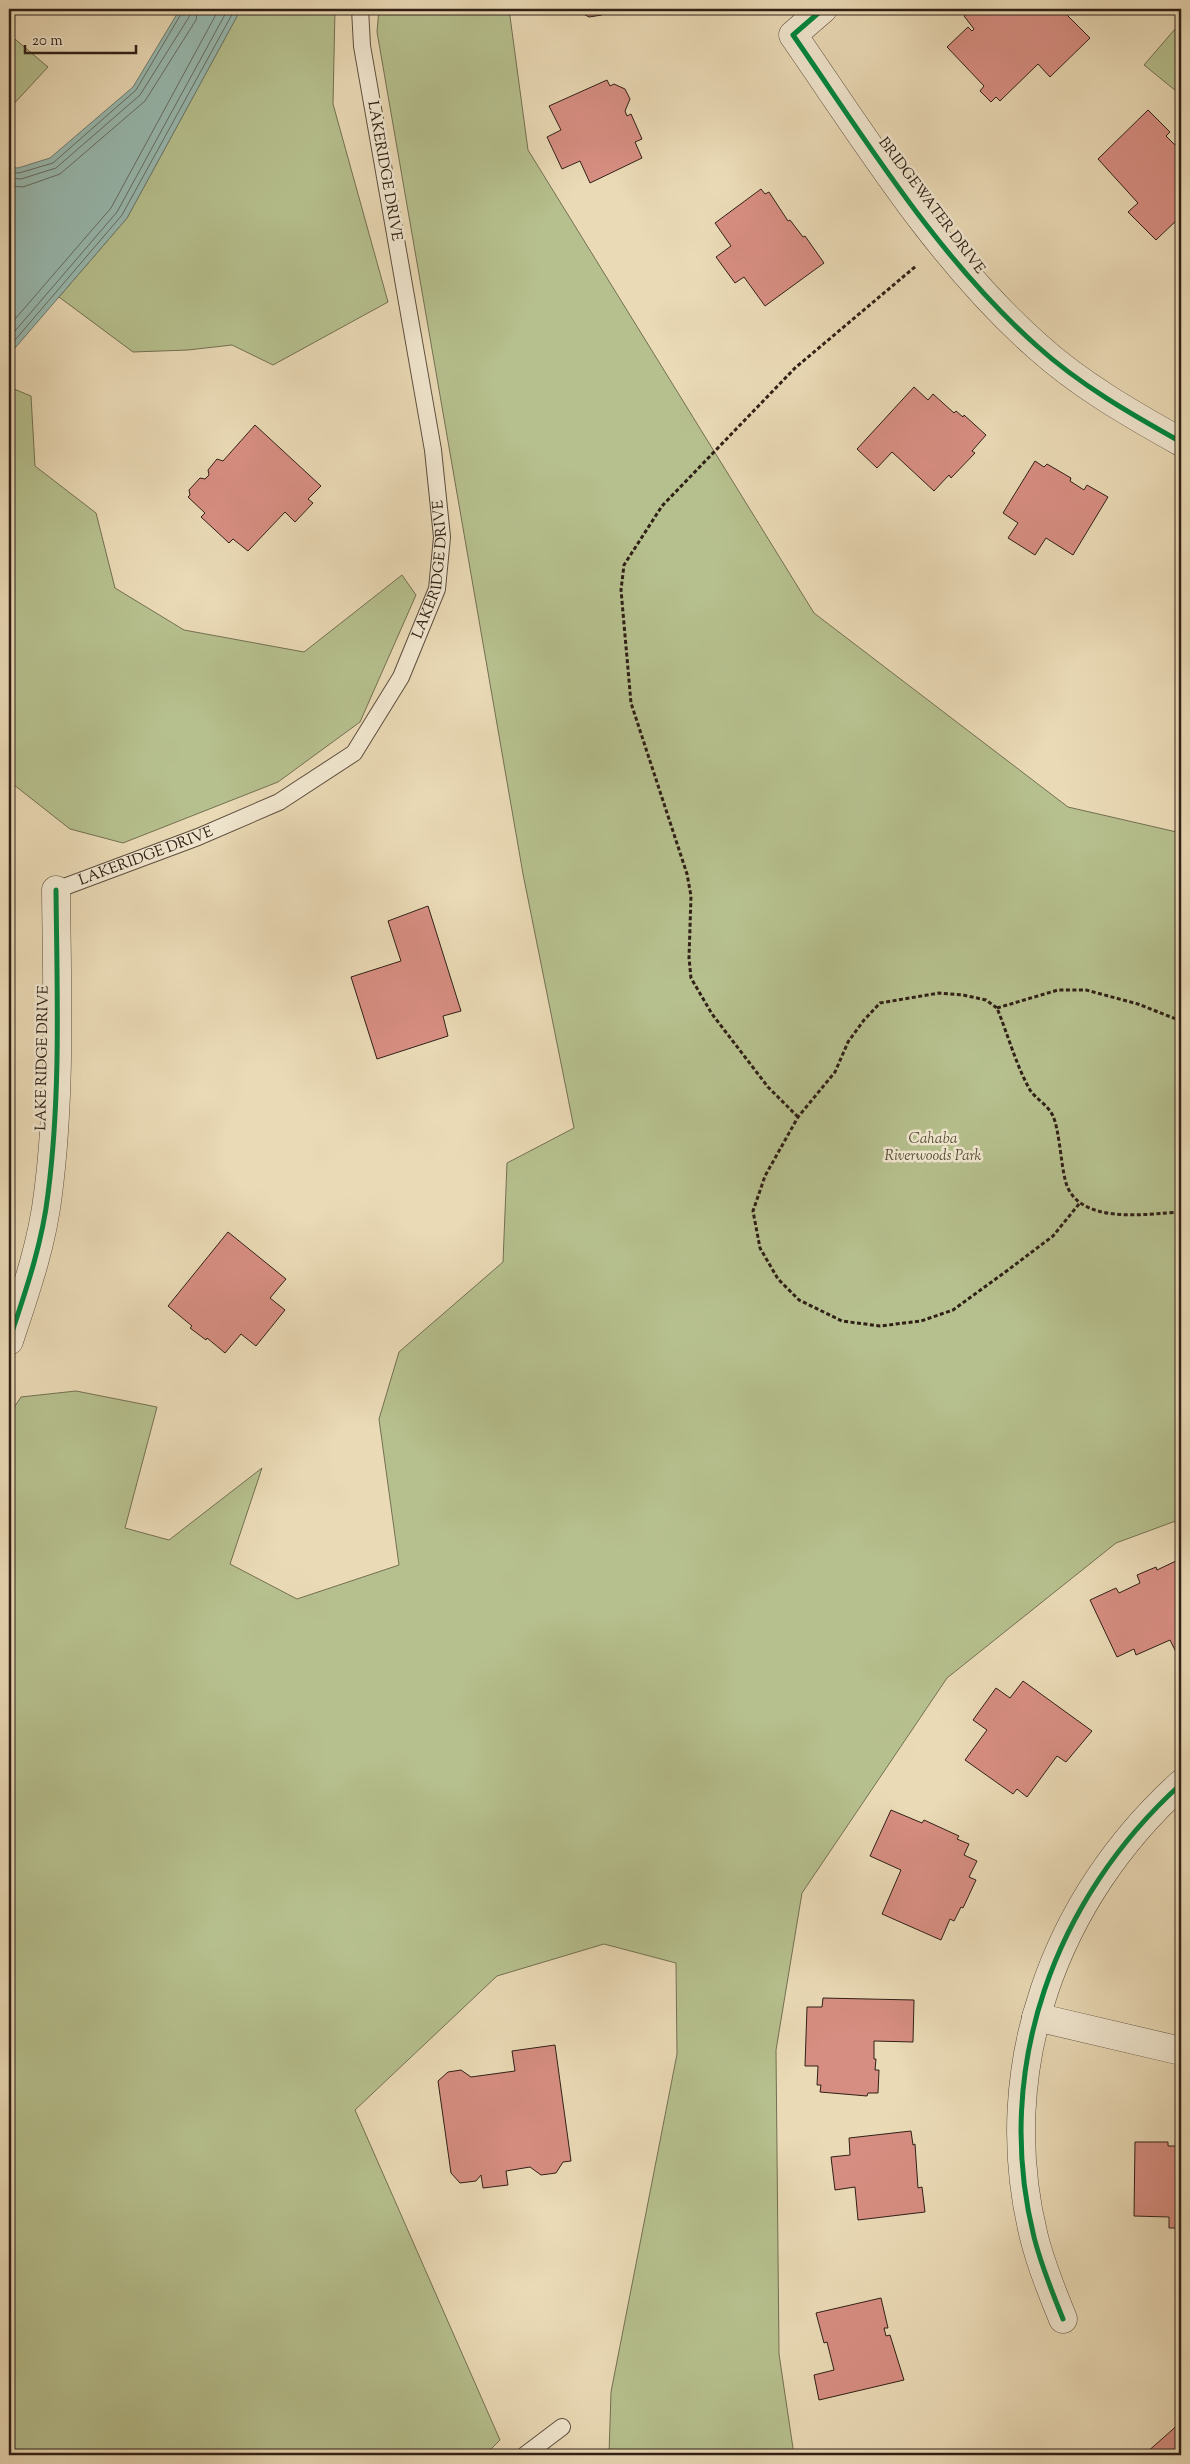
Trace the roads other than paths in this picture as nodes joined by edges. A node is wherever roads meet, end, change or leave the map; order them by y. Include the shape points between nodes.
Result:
1 (360, 9) edge
2 (823, 9) edge
3 (1181, 442) edge
4 (56, 890) joint
5 (9, 1341) edge
6 (1181, 1784) edge
7 (1036, 2018) junction
8 (1181, 2051) edge
9 (1063, 2319) dead end
10 (562, 2427) dead end
11 (525, 2455) edge

1 - 4 lane, LAKERIDGE DRIVE via 362,46 433,450 442,537 436,589 401,677 354,753 280,802 198,837
2 - 3 street, BRIDGEWATER DRIVE via 793,35 975,286 1038,347 1113,404
4 - 5 street, LAKE RIDGE DRIVE via 57,1102 48,1196 34,1266
6 - 7 street via 1152,1810 1096,1880 1058,1951
7 - 8 street
7 - 9 street via 1022,2104 1022,2149 1034,2236
10 - 11 lane

